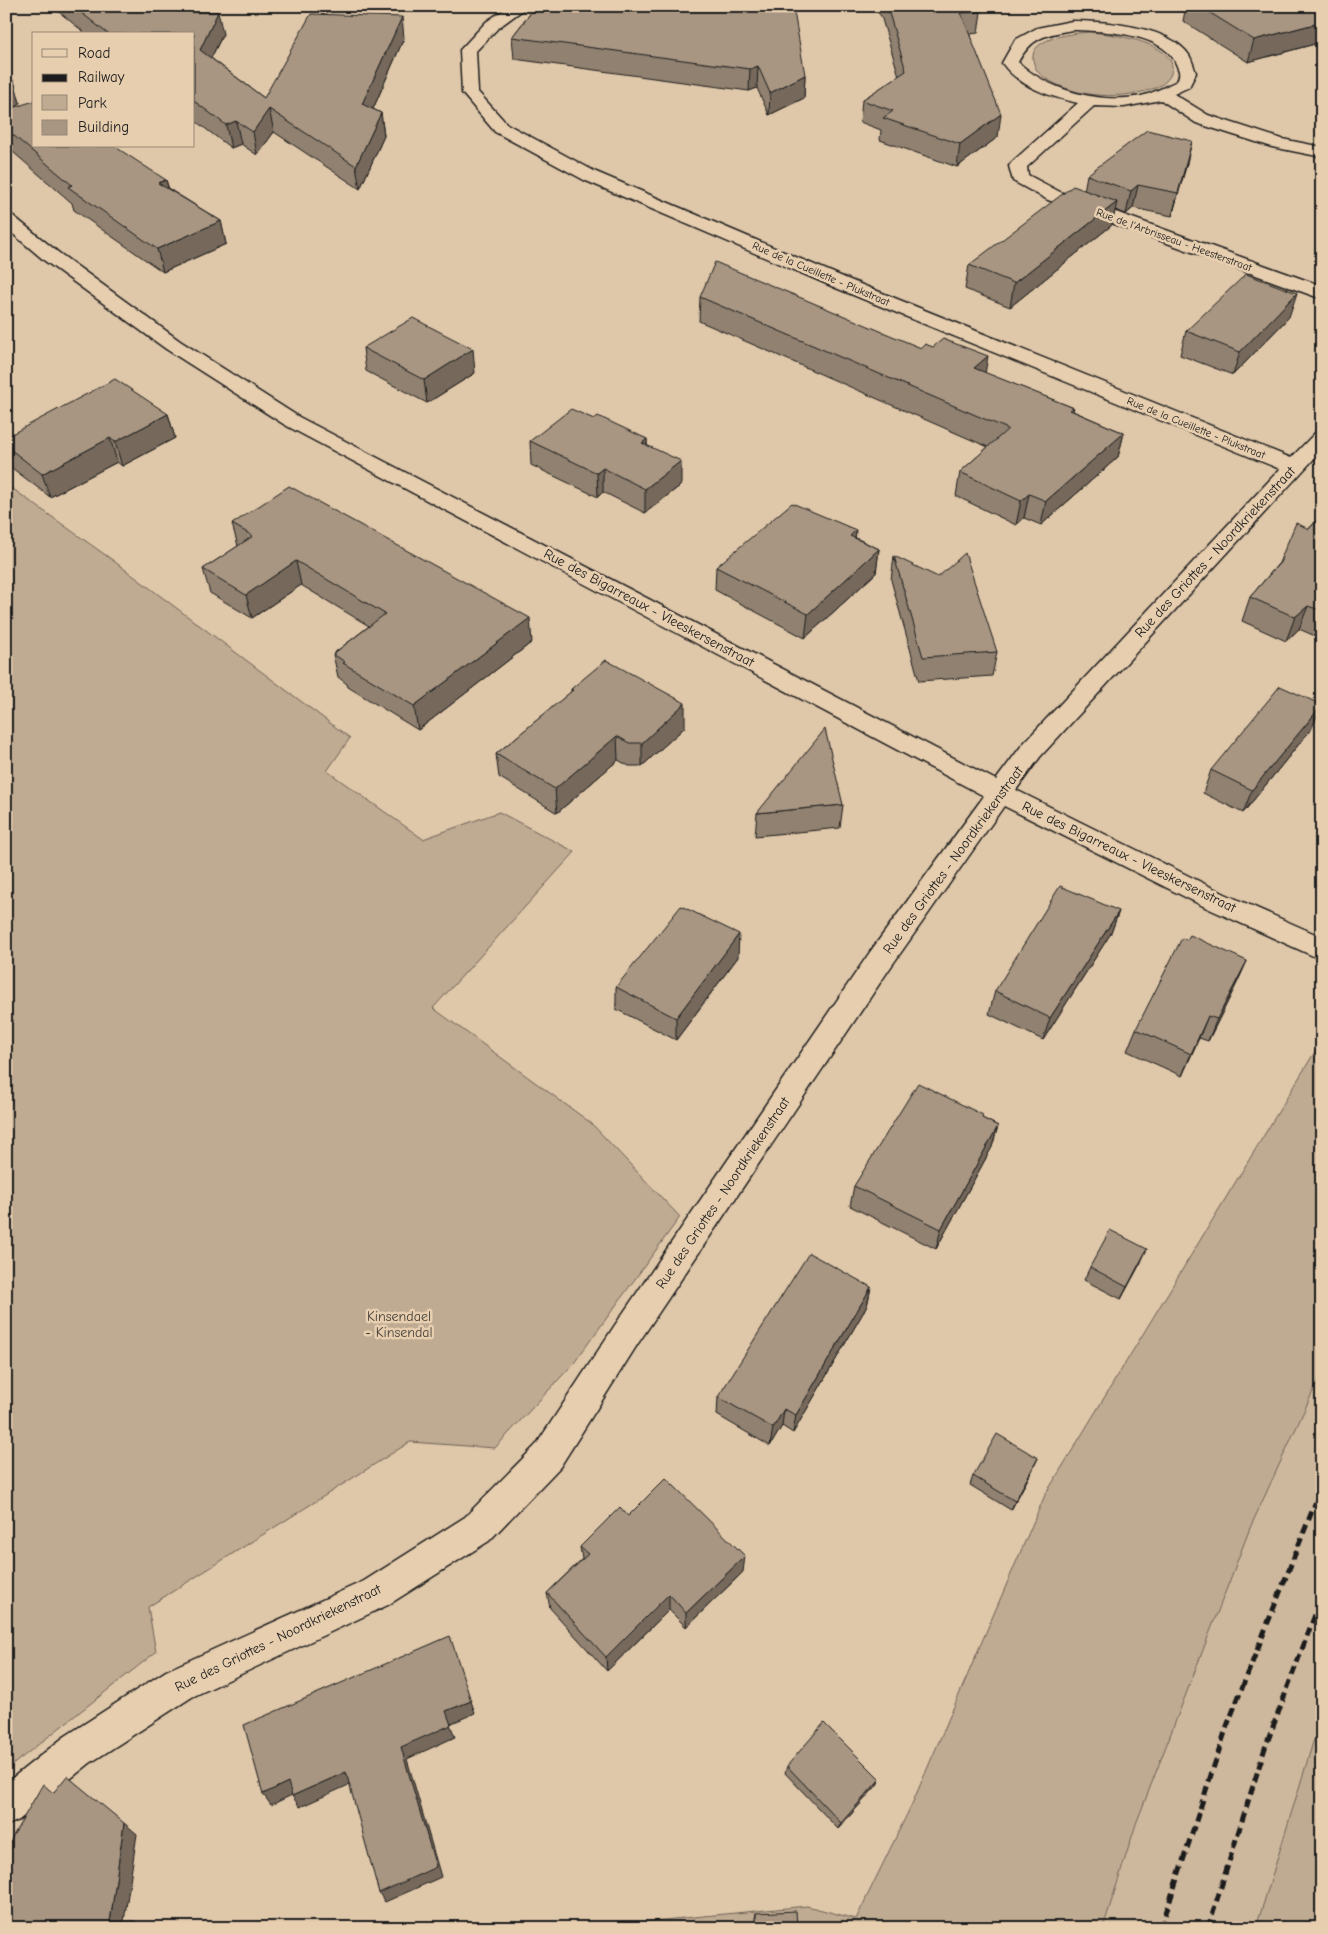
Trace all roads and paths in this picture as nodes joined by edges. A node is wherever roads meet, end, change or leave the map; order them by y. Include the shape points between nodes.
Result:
1 (520, 6) edge
2 (1162, 94) junction
3 (1090, 100) junction
4 (1322, 152) edge
5 (6, 219) edge
6 (1322, 293) edge
7 (1322, 437) edge
8 (1294, 467) junction
9 (1000, 793) junction
10 (1322, 949) edge
11 (6, 1807) edge

1 - 8 street, Rue de la Cueillette - Plukstraat via 492,25 468,50 470,93 501,128 590,176 843,284
2 - 3 street via 1140,101
2 - 3 street via 1183,84 1188,72 1185,60 1172,46 1123,26 1080,23 1039,30 1022,39 1012,50 1010,63 1017,72 1037,85
2 - 4 street via 1202,119 1278,143
3 - 6 street, Rue de l'Arbrisseau - Heesterstraat via 1018,166 1019,177 1054,196
5 - 9 street, Rue des Bigarreaux - Vleeskersenstraat via 52,257 173,344 292,421
7 - 8 street, Rue des Griottes - Noordkriekenstraat
8 - 9 street, Rue des Griottes - Noordkriekenstraat via 1031,751
9 - 10 street, Rue des Bigarreaux - Vleeskersenstraat via 1216,901
9 - 11 street, Rue des Griottes - Noordkriekenstraat via 880,960 548,1456 478,1529 376,1593 179,1684 77,1750

